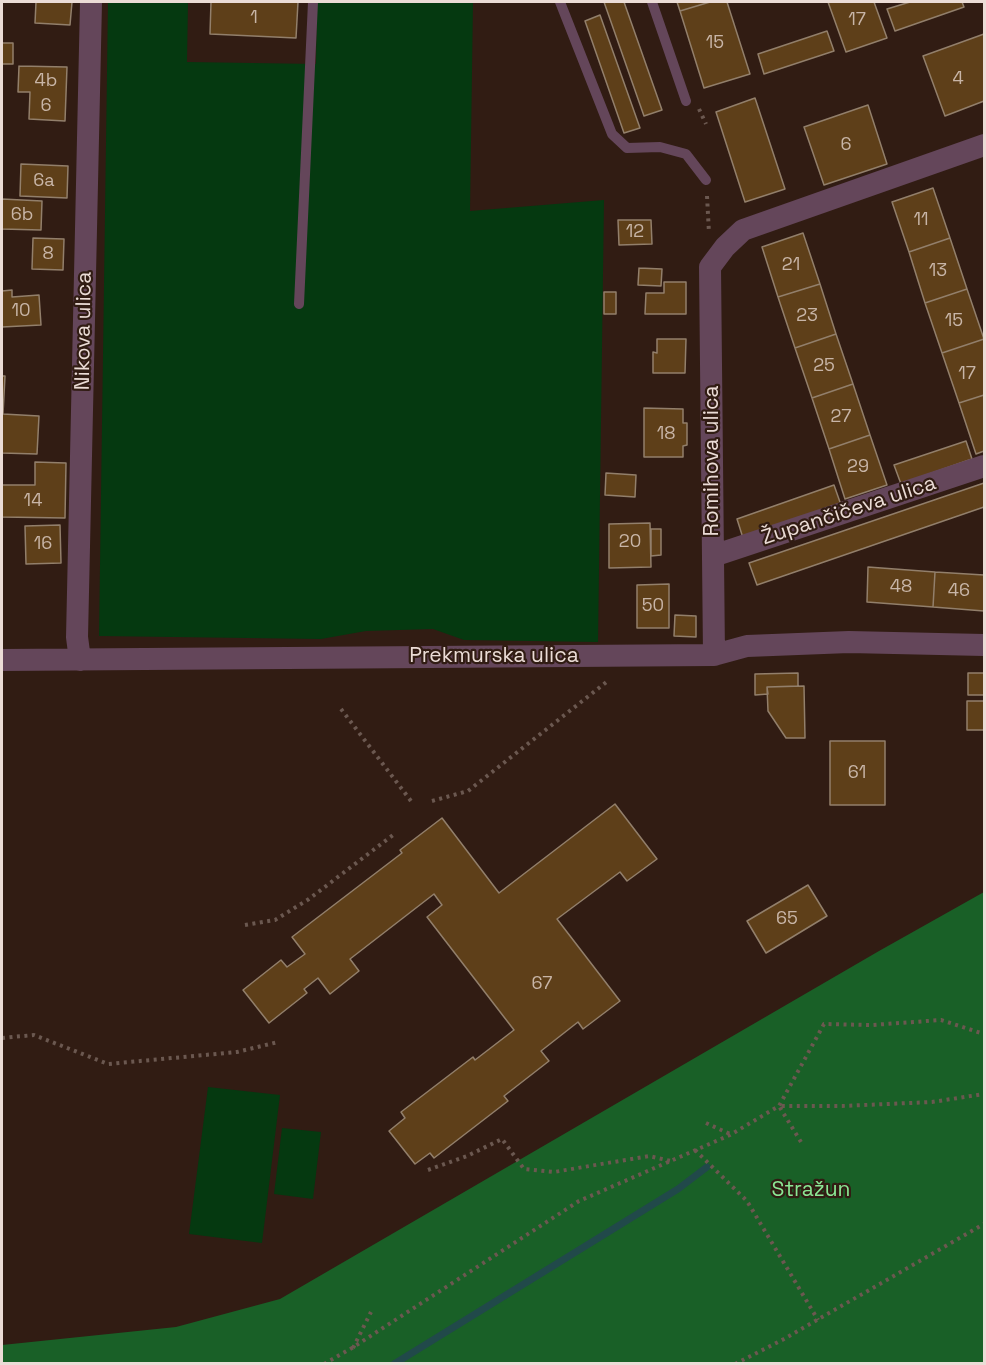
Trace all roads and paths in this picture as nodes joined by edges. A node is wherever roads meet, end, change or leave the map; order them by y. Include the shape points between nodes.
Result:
1 (91, 2) edge
2 (313, 2) edge
3 (560, 2) edge
4 (652, 2) edge
5 (686, 101) dead end
6 (984, 146) edge
7 (706, 180) joint
8 (710, 267) junction
9 (299, 304) dead end
10 (984, 466) edge
11 (712, 556) junction
12 (984, 645) edge
13 (714, 655) junction
14 (2, 660) edge
15 (80, 660) junction
16 (609, 680) dead end
17 (341, 709) dead end
18 (411, 801) dead end
19 (432, 801) dead end
20 (393, 835) dead end
21 (245, 926) dead end
22 (984, 1034) edge
23 (2, 1038) edge
24 (278, 1042) dead end
25 (984, 1094) edge
26 (779, 1106) junction
27 (706, 1123) dead end
28 (730, 1135) junction
29 (801, 1142) dead end
30 (695, 1150) junction
31 (671, 1161) junction
32 (428, 1170) dead end
33 (984, 1224) edge
34 (371, 1312) dead end
35 (818, 1320) junction
36 (352, 1348) junction
37 (324, 1364) edge
38 (735, 1364) edge

1 - 15 street, Nikova ulica via 77,637
2 - 9 lane
3 - 7 lane via 612,134 627,148 660,147 686,154
4 - 5 lane
6 - 8 street via 742,230
7 - 8 path
8 - 11 street, Romihova ulica
10 - 11 street, Župančičeva ulica
11 - 13 street, Romihova ulica
12 - 13 street, Prekmurska ulica via 849,642 747,646
13 - 15 street, Prekmurska ulica
14 - 15 street, Prekmurska ulica
16 - 19 path via 468,791
17 - 18 path
20 - 21 path via 301,905 275,920
22 - 26 path via 941,1020 824,1024
23 - 24 path via 34,1035 108,1064 237,1052
25 - 26 path via 932,1102
26 - 28 path
26 - 29 path
27 - 28 path
28 - 30 path
30 - 31 path
30 - 35 path via 747,1201
31 - 32 path via 648,1156 554,1172 524,1169 502,1139
31 - 36 path via 579,1201
33 - 35 path
34 - 36 path
35 - 38 path
36 - 37 path

